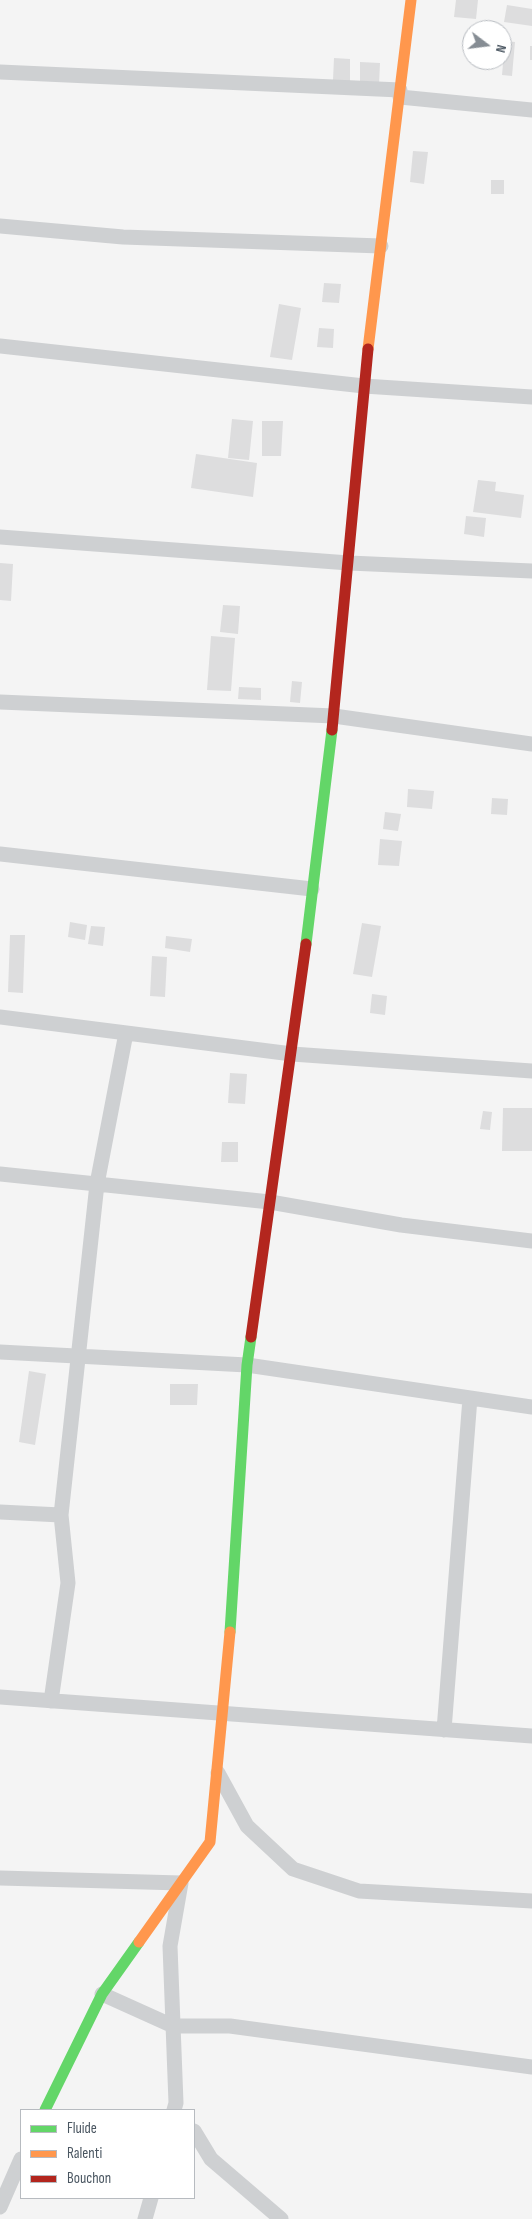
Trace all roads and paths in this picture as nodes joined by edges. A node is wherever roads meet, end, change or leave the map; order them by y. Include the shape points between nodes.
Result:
1 (411, 0) edge
2 (0, 72) edge
3 (400, 93) junction
4 (532, 110) edge
5 (0, 226) edge
6 (381, 246) junction
7 (0, 346) edge
8 (364, 386) junction
9 (532, 397) edge
10 (0, 537) edge
11 (349, 563) junction
12 (532, 571) edge
13 (0, 702) edge
14 (334, 716) junction
15 (532, 744) edge
16 (0, 854) edge
17 (312, 889) junction
18 (0, 1017) edge
19 (126, 1033) junction
20 (292, 1054) junction
21 (532, 1072) edge
22 (0, 1174) edge
23 (98, 1184) junction
24 (270, 1202) junction
25 (532, 1241) edge
26 (0, 1352) edge
27 (79, 1356) junction
28 (247, 1365) junction
29 (470, 1398) junction
30 (532, 1407) edge
31 (0, 1512) edge
32 (61, 1515) junction
33 (0, 1696) edge
34 (51, 1701) junction
35 (224, 1713) junction
36 (444, 1730) junction
37 (532, 1736) edge
38 (218, 1773) junction
39 (0, 1878) edge
40 (181, 1883) junction
41 (532, 1901) edge
42 (102, 1994) junction
43 (173, 2026) junction
44 (532, 2067) edge
45 (177, 2108) edge
46 (45, 2109) edge
47 (195, 2133) edge
48 (20, 2160) edge
49 (151, 2199) edge
50 (0, 2207) edge
51 (145, 2219) edge
52 (281, 2219) edge

1 - 3 street
2 - 3 street
3 - 4 street
3 - 6 street
5 - 6 street via 123,237
6 - 8 street
7 - 8 street
8 - 9 street
8 - 11 street
10 - 11 street
11 - 12 street
11 - 14 street
13 - 14 street
14 - 15 street
14 - 17 street
16 - 17 street
17 - 20 street
18 - 19 street
19 - 20 street
19 - 23 street
20 - 21 street
20 - 24 street
22 - 23 street
23 - 24 street
23 - 27 street
24 - 25 street via 401,1225
24 - 28 street
26 - 27 street
27 - 28 street
27 - 32 street
28 - 29 street
28 - 35 street
29 - 30 street
29 - 36 street
31 - 32 street
32 - 34 street via 68,1583
33 - 34 street
34 - 35 street
35 - 36 street
35 - 38 street
36 - 37 street
38 - 40 street via 210,1842
38 - 41 street via 247,1826 293,1869 359,1891
39 - 40 street
40 - 42 street
40 - 43 street via 170,1946
42 - 43 street
42 - 46 street
43 - 44 street via 230,2026
43 - 45 street
47 - 52 street via 211,2160
48 - 50 street
49 - 51 street

